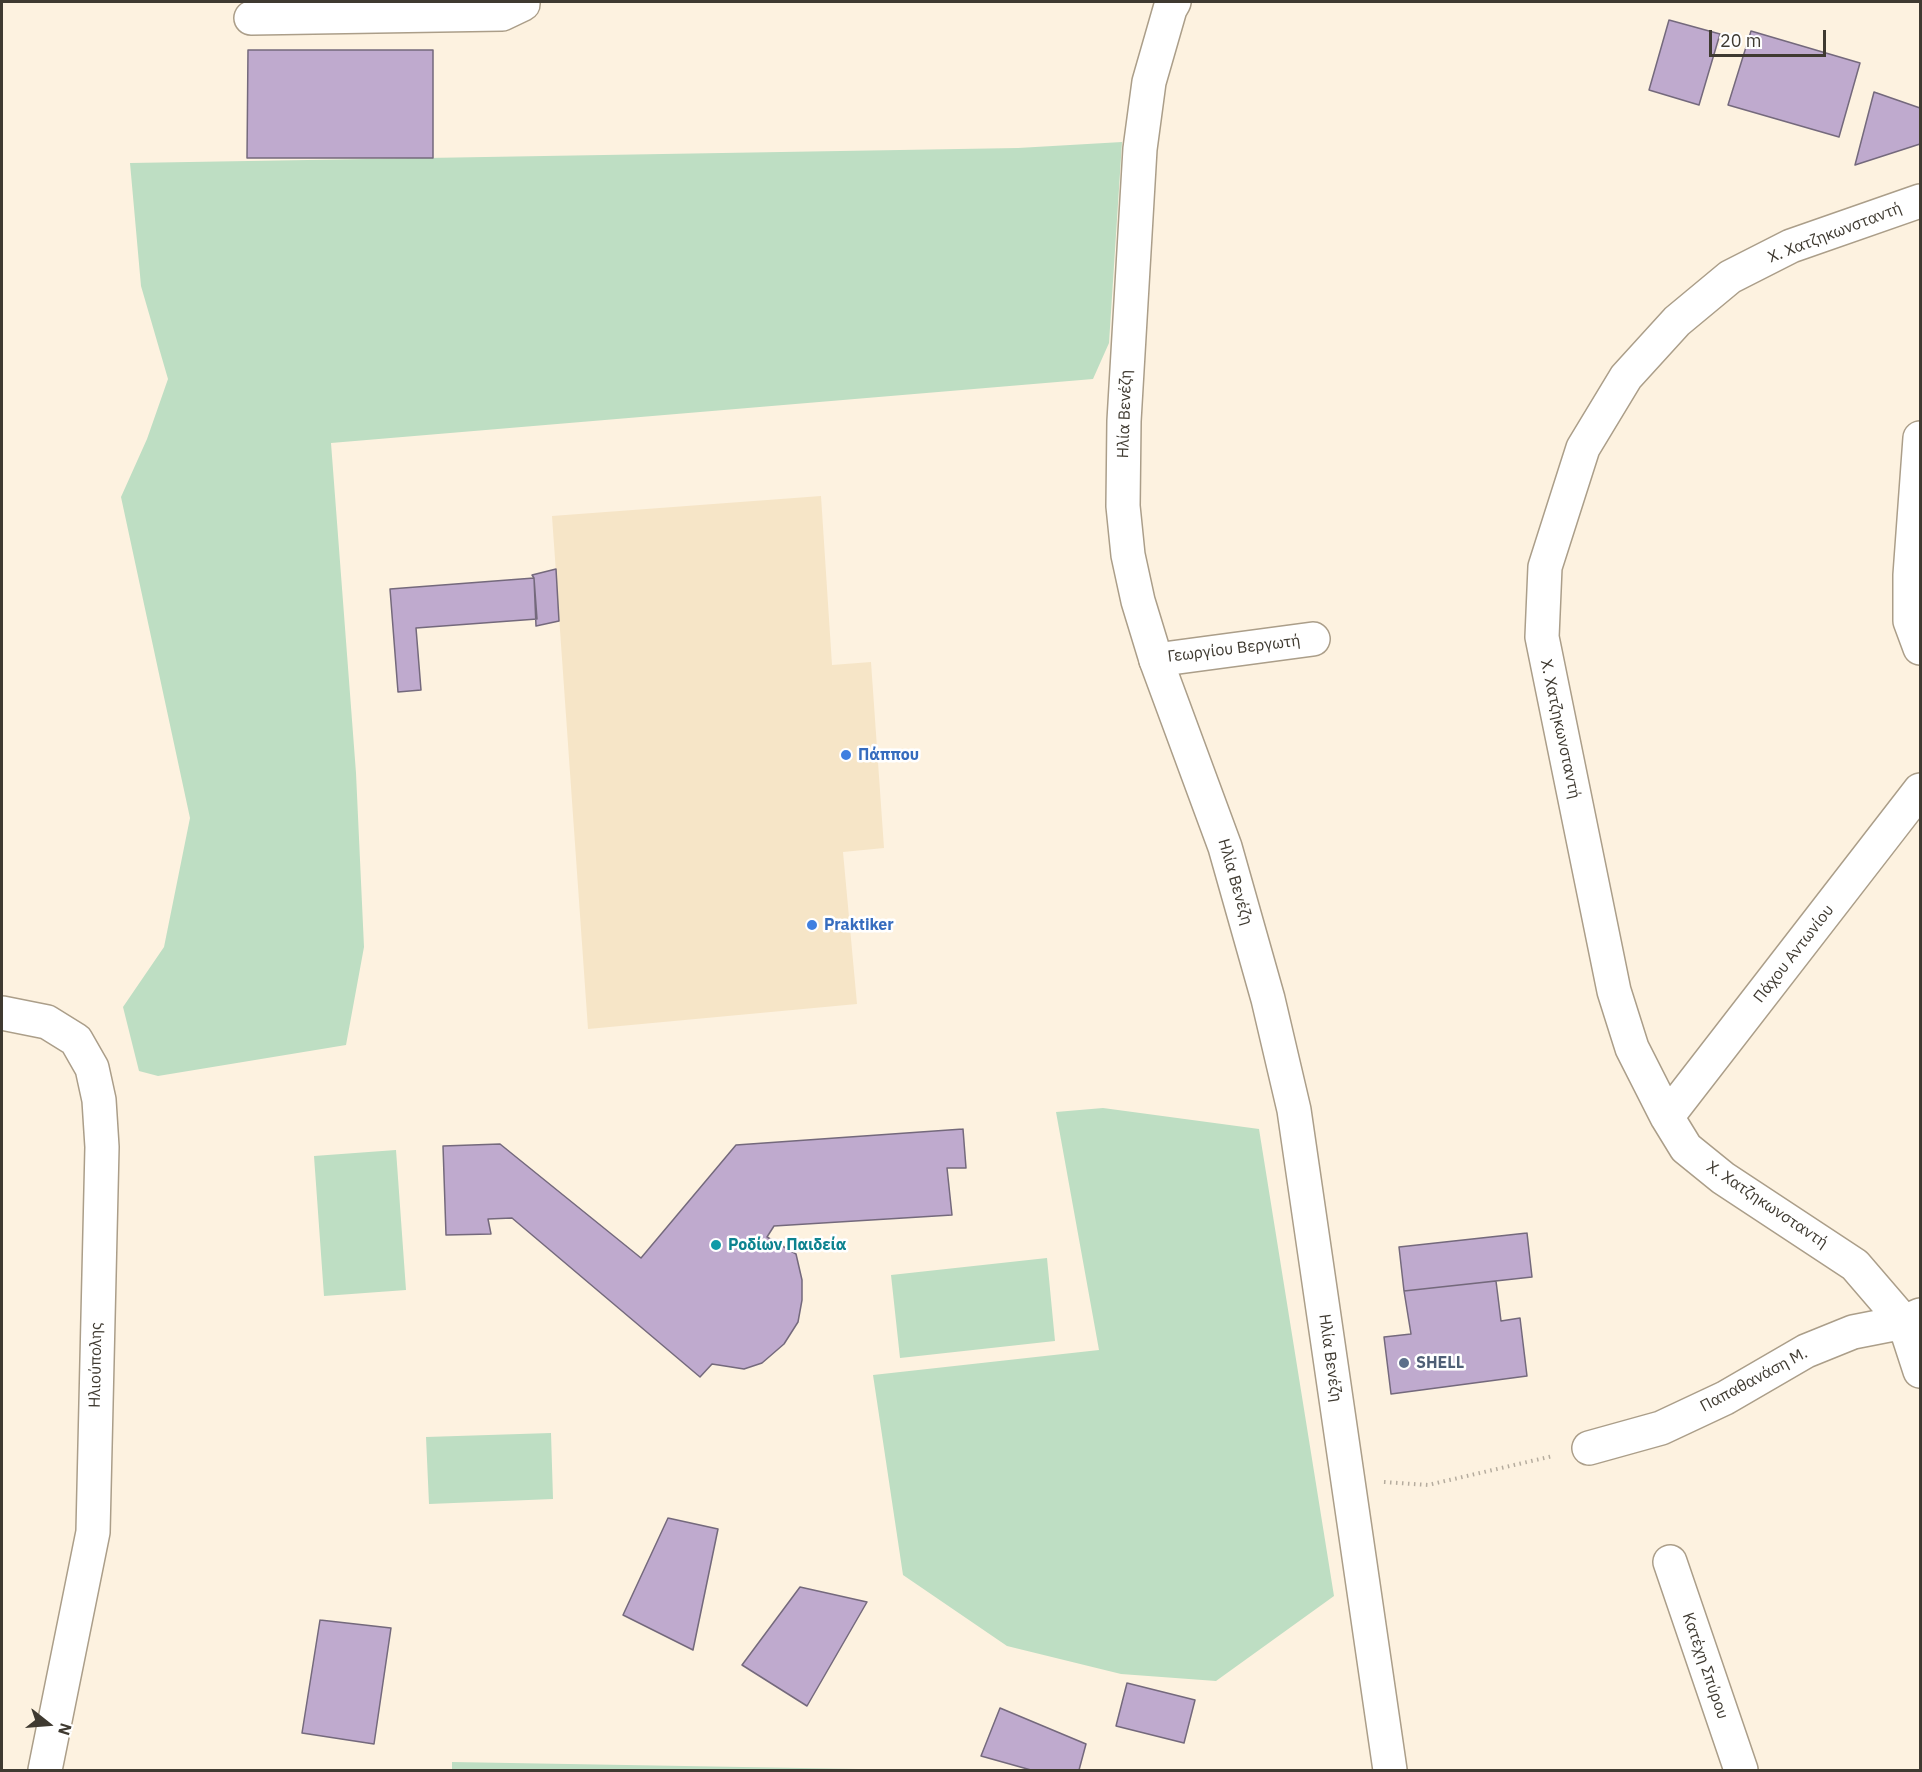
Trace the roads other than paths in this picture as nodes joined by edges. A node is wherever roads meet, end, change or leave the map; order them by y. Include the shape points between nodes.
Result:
1 (524, 2) edge
2 (1174, 2) edge
3 (251, 18) dead end
4 (1920, 201) edge
5 (1920, 438) edge
6 (1313, 639) dead end
7 (1920, 648) edge
8 (1156, 660) junction
9 (1920, 790) edge
10 (2, 1013) edge
11 (1667, 1117) junction
12 (1912, 1318) edge
13 (1920, 1371) edge
14 (1589, 1448) road end
15 (1670, 1563) dead end
16 (45, 1770) edge
17 (1390, 1770) edge
18 (1741, 1770) edge

1 - 3 street via 502,14
2 - 8 street, Ηλία Βενέζη via 1149,82 1140,149 1124,421 1123,506 1128,555
4 - 11 street, Χ. Χατζηκωνσταντή via 1791,246 1730,277 1677,321 1626,377 1583,448 1545,567 1542,637 1614,991 1632,1048
5 - 7 street via 1910,621
6 - 8 street, Γεωργίου Βεργωτή
8 - 17 street, Ηλία Βενέζη via 1226,847 1294,1110
9 - 11 street, Πάχου Αντωνίου
10 - 16 street, Ηλιούπολης via 47,1022 75,1040 92,1068 102,1147 93,1532
11 - 12 street, Χ. Χατζηκωνσταντή via 1686,1148 1723,1179 1855,1265
12 - 13 street
12 - 14 street, Παπαθανάση Μ. via 1843,1336 1806,1351 1725,1398 1661,1428
15 - 18 street, Κατέχη Σπύρου

